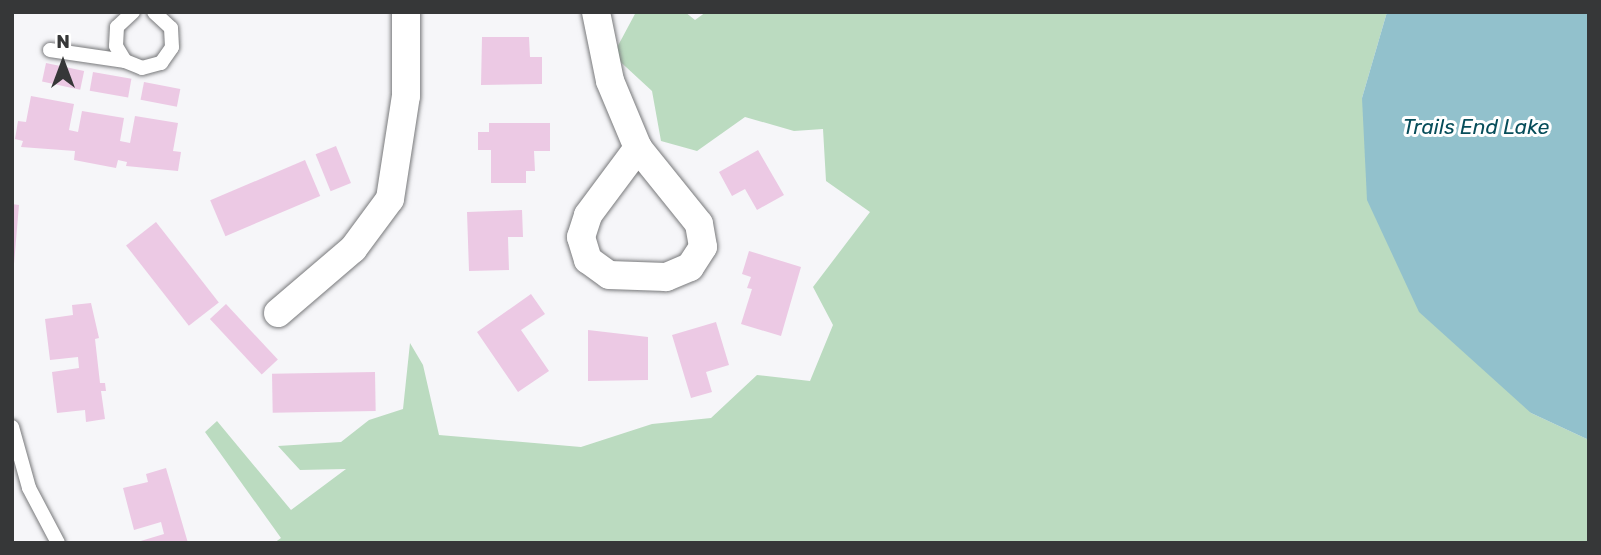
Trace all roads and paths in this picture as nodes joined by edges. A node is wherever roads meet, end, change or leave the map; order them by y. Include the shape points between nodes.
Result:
1 (154, 12) edge
2 (406, 12) edge
3 (596, 12) edge
4 (130, 13) edge
5 (50, 50) dead end
6 (125, 61) junction
7 (638, 148) junction
8 (278, 313) dead end
9 (12, 427) edge
10 (58, 543) edge

1 - 6 lane via 171,28 168,56 142,68
2 - 8 street via 406,96 390,199 353,248
3 - 7 street via 610,81
4 - 6 lane via 115,37
5 - 6 lane
7 - 7 street via 589,215 581,237 588,260 609,275 666,277 690,267 703,247 699,224
9 - 10 lane via 29,488

